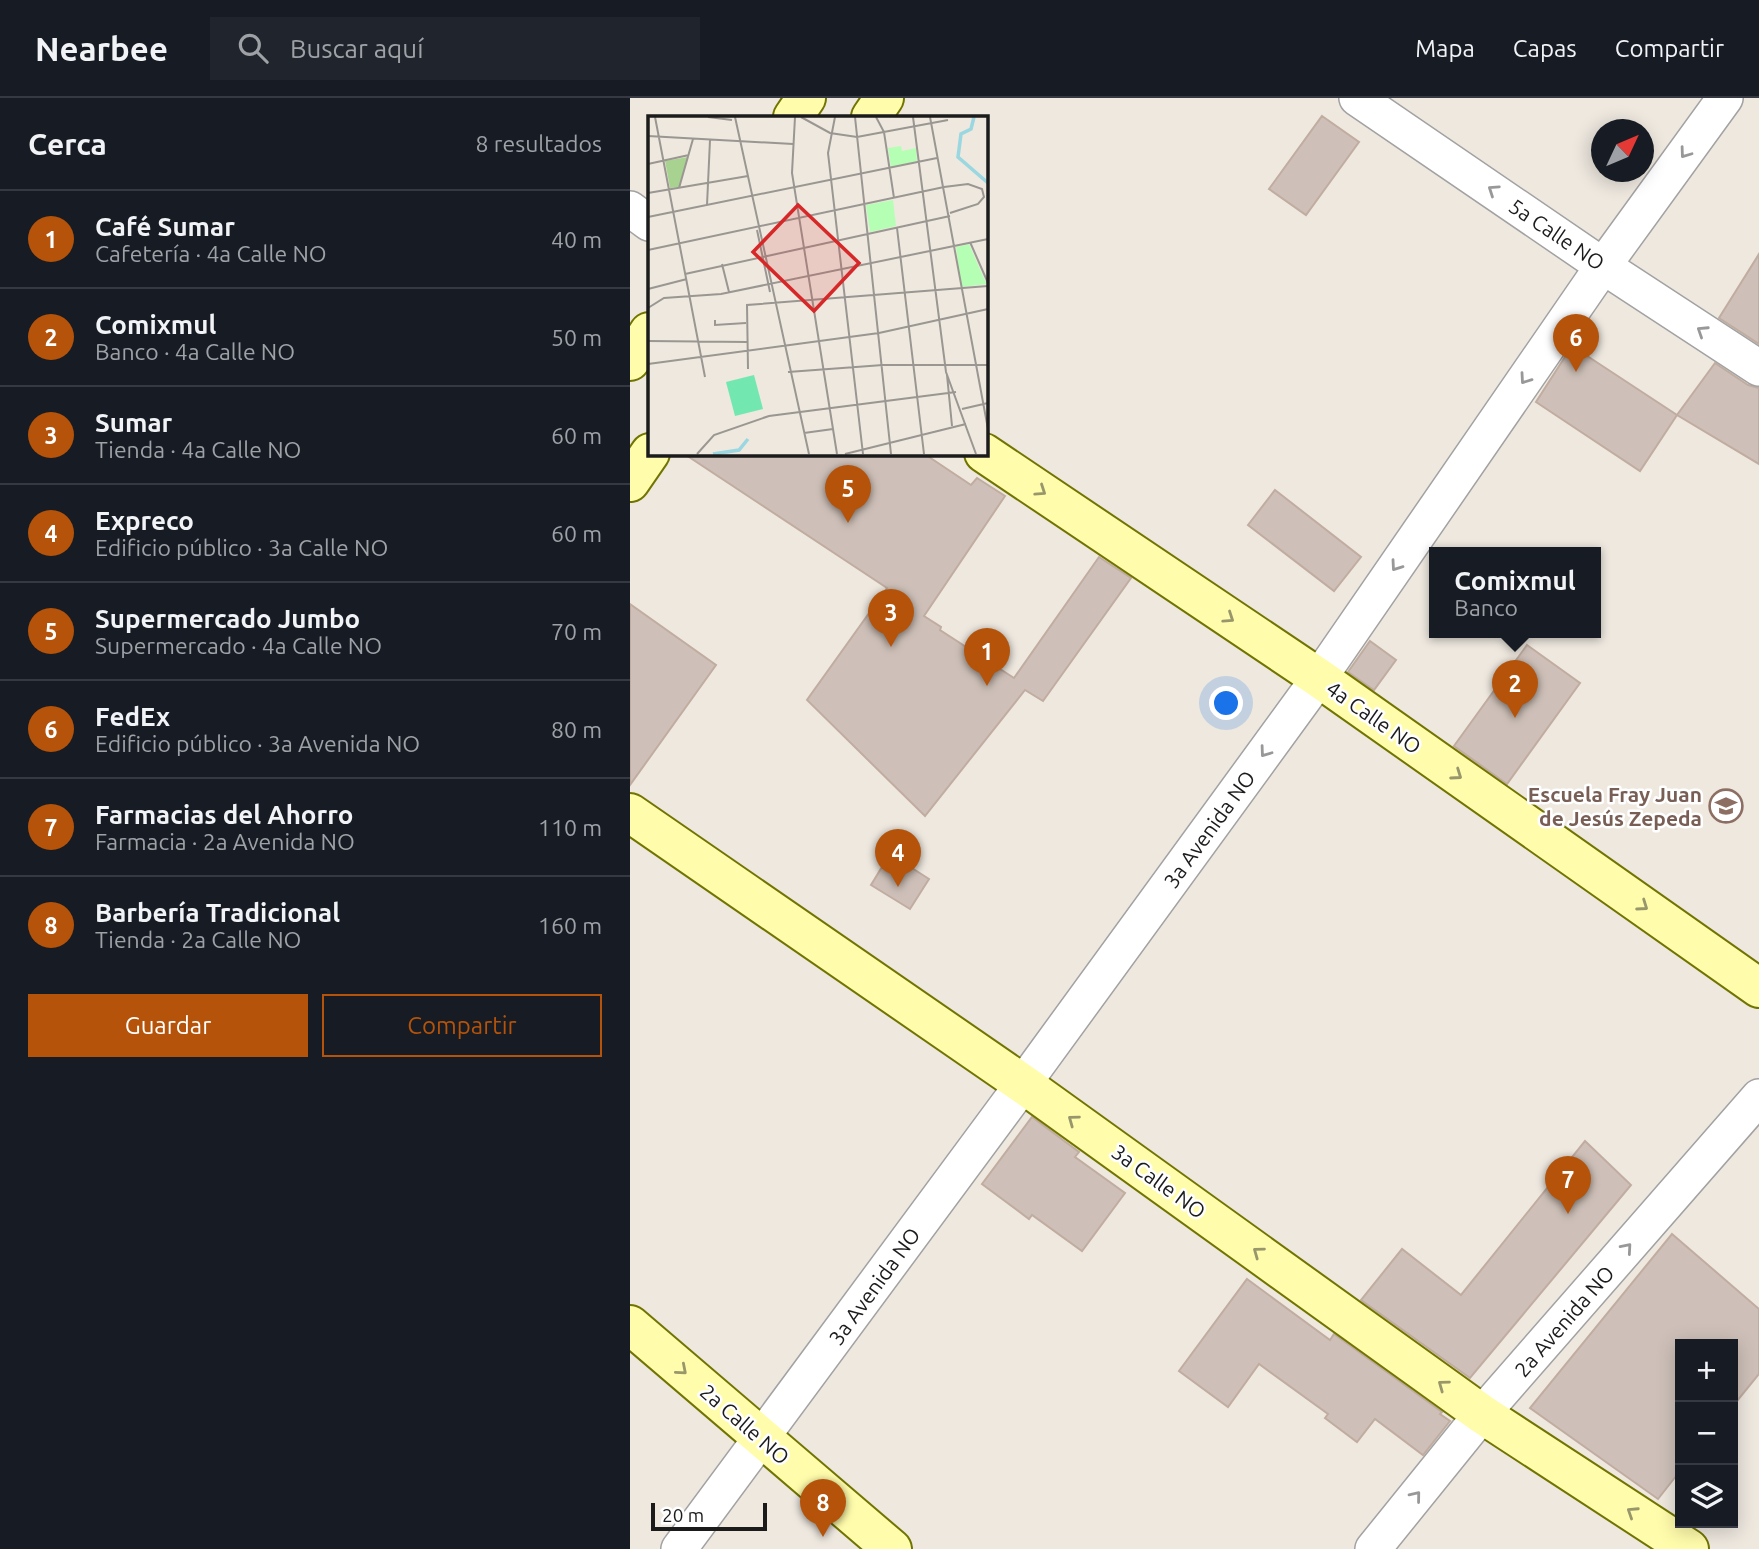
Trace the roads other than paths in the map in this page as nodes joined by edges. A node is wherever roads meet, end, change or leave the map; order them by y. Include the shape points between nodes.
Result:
1 (806, 98) edge
2 (884, 98) edge
3 (1357, 98) edge
4 (1725, 98) edge
5 (794, 116) edge
6 (872, 116) edge
7 (630, 209) edge
8 (648, 222) edge
9 (1603, 266) junction
10 (648, 334) edge
11 (630, 361) edge
12 (1759, 368) edge
13 (649, 455) edge
14 (987, 455) edge
15 (630, 482) edge
16 (1319, 678) junction
17 (630, 813) edge
18 (1759, 988) edge
19 (1023, 1084) junction
20 (1759, 1097) edge
21 (630, 1325) edge
22 (1482, 1414) junction
23 (762, 1438) junction
24 (679, 1549) edge
25 (892, 1549) edge
26 (1373, 1549) edge
27 (1689, 1549) edge

1 - 5 street
2 - 6 street
9 -> 3 street, 5a Calle NO
4 -> 9 street, 3a Avenida NO
7 - 8 street
12 -> 9 street, 5a Calle NO
9 -> 16 street, 3a Avenida NO
10 - 11 street
13 - 15 street
14 -> 16 street, 4a Calle NO
16 -> 18 street, 4a Calle NO
16 -> 19 street, 3a Avenida NO
17 - 19 street, 3a Calle NO
22 -> 19 street, 3a Calle NO
19 - 23 street, 3a Avenida NO
22 -> 20 street, 2a Avenida NO
21 -> 23 street, 2a Calle NO
26 -> 22 street, 2a Avenida NO
27 -> 22 street, 3a Calle NO
23 - 24 street, 3a Avenida NO
23 - 25 street, 2a Calle NO

